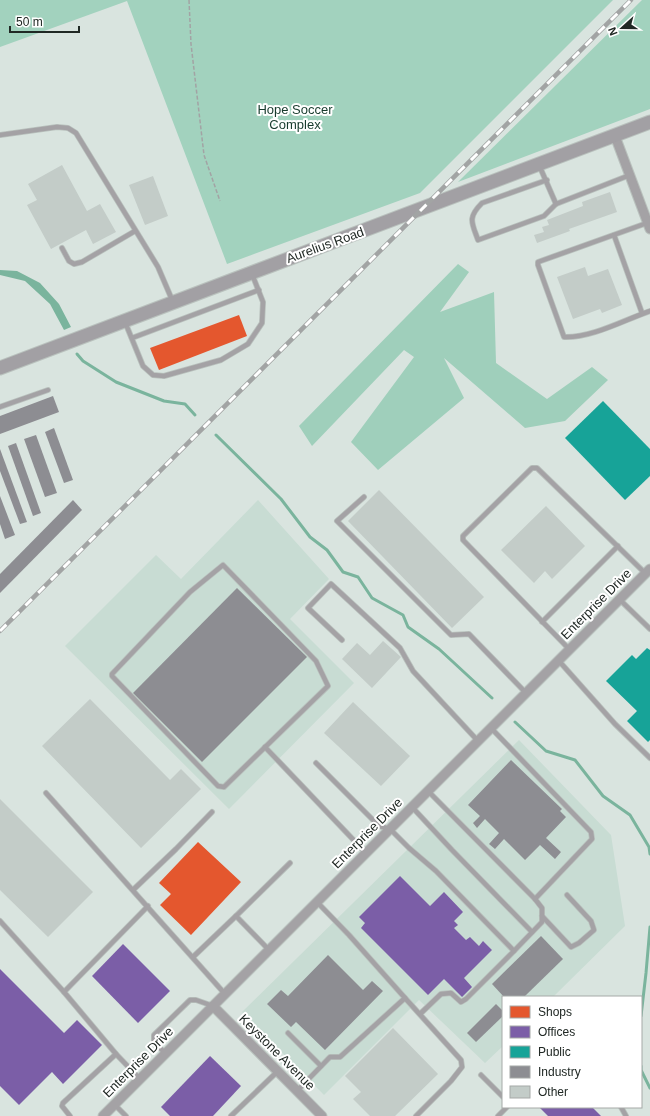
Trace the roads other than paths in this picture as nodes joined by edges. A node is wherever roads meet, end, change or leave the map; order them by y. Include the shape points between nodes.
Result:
1 (650, 122) edge
2 (0, 135) edge
3 (615, 136) junction
4 (539, 165) junction
5 (630, 175) junction
6 (546, 180) junction
7 (556, 204) junction
8 (649, 226) edge
9 (135, 231) junction
10 (614, 235) junction
11 (62, 248) dead end
12 (252, 272) junction
13 (259, 290) junction
14 (173, 302) junction
15 (650, 311) edge
16 (642, 314) junction
17 (124, 320) junction
18 (132, 338) junction
19 (0, 368) edge
20 (48, 390) dead end
21 (0, 407) edge
22 (364, 497) dead end
23 (618, 546) junction
24 (648, 571) edge
25 (619, 599) junction
26 (542, 622) junction
27 (650, 629) edge
28 (342, 640) dead end
29 (569, 649) junction
30 (559, 660) junction
31 (526, 693) junction
32 (490, 728) junction
33 (478, 740) junction
34 (265, 747) junction
35 (650, 758) edge
36 (316, 763) dead end
37 (428, 791) junction
38 (46, 793) dead end
39 (412, 807) junction
40 (212, 812) dead end
41 (390, 829) junction
42 (365, 852) junction
43 (290, 863) dead end
44 (133, 890) junction
45 (568, 895) dead end
46 (535, 899) junction
47 (317, 902) junction
48 (148, 906) junction
49 (236, 916) junction
50 (542, 916) junction
51 (0, 921) edge
52 (532, 932) junction
53 (269, 950) junction
54 (514, 951) junction
55 (193, 957) junction
56 (64, 992) junction
57 (225, 994) junction
58 (405, 998) junction
59 (213, 1006) junction
60 (420, 1014) junction
61 (288, 1033) dead end
62 (166, 1053) junction
63 (116, 1054) junction
64 (321, 1066) junction
65 (278, 1071) junction
66 (481, 1075) dead end
67 (140, 1079) junction
68 (297, 1091) junction
69 (502, 1096) edge
70 (114, 1104) junction
71 (506, 1108) edge
72 (70, 1116) edge
73 (103, 1116) edge
74 (126, 1116) edge
75 (231, 1116) edge
76 (322, 1116) edge
77 (416, 1116) edge
78 (498, 1116) edge

1 - 3 street, Aurelius Road
2 - 9 lane via 57,127 68,128 76,133
3 - 4 street, Aurelius Road
3 - 5 street
4 - 6 lane
4 - 12 street, Aurelius Road
5 - 7 lane
5 - 8 street
6 - 7 lane
6 - 7 lane via 482,204 475,210 471,220 478,240 544,216
8 - 10 lane
9 - 11 lane via 82,262 74,264
9 - 14 lane via 158,267
10 - 16 lane
10 - 16 lane via 538,262 563,335 566,337 595,332
12 - 13 lane
12 - 14 street, Aurelius Road
13 - 18 lane
13 - 18 lane via 263,302 262,323 248,344 221,360 164,376 153,375 143,366
14 - 17 street, Aurelius Road
15 - 16 lane
17 - 18 lane
17 - 19 street, Aurelius Road
20 - 21 lane
22 - 31 lane via 337,521 451,635 469,634
23 - 24 lane
23 - 26 lane
23 - 26 lane via 535,467 463,536 463,540
24 - 25 street, Enterprise Drive
25 - 27 lane
25 - 29 street, Enterprise Drive
26 - 29 lane
28 - 33 lane via 308,608 331,584 400,648 413,670
29 - 30 street, Enterprise Drive
30 - 31 street, Enterprise Drive
30 - 35 lane via 615,724
31 - 32 street, Enterprise Drive
32 - 33 street, Enterprise Drive
32 - 46 lane via 591,832 592,839
33 - 37 street, Enterprise Drive
34 - 34 lane via 328,686 316,661 223,565 190,592 112,676 218,786 224,787
34 - 42 lane
36 - 41 lane via 379,826
37 - 39 street, Enterprise Drive
37 - 46 lane
38 - 44 lane
39 - 41 street, Enterprise Drive
39 - 52 lane
40 - 44 lane
41 - 42 street, Enterprise Drive
41 - 54 lane via 436,871
42 - 47 street, Enterprise Drive
43 - 49 lane
44 - 48 lane
45 - 50 lane via 591,921 594,930 579,943 571,947
46 - 50 lane via 542,908
47 - 53 street, Enterprise Drive
47 - 58 lane
48 - 55 lane
48 - 56 lane
49 - 53 lane
49 - 55 lane
50 - 52 lane via 542,922
51 - 56 lane
52 - 54 lane
53 - 57 street, Enterprise Drive
54 - 60 lane via 466,1000 461,1002 451,993 442,994
55 - 57 lane
56 - 63 lane
57 - 59 street, Enterprise Drive
58 - 60 lane
58 - 64 lane via 340,1057 330,1057
59 - 62 street, Enterprise Drive
59 - 62 lane via 190,1000 154,1035 154,1042
59 - 65 street, Keystone Avenue
60 - 77 lane via 462,1060 462,1067
61 - 64 lane
62 - 67 street, Enterprise Drive
63 - 67 lane
63 - 72 lane via 63,1103 63,1108
64 - 68 lane
65 - 68 street, Keystone Avenue
65 - 75 lane
66 - 69 lane
67 - 70 street, Enterprise Drive
68 - 76 street, Keystone Avenue
70 - 73 street, Enterprise Drive
70 - 74 lane
71 - 78 lane

